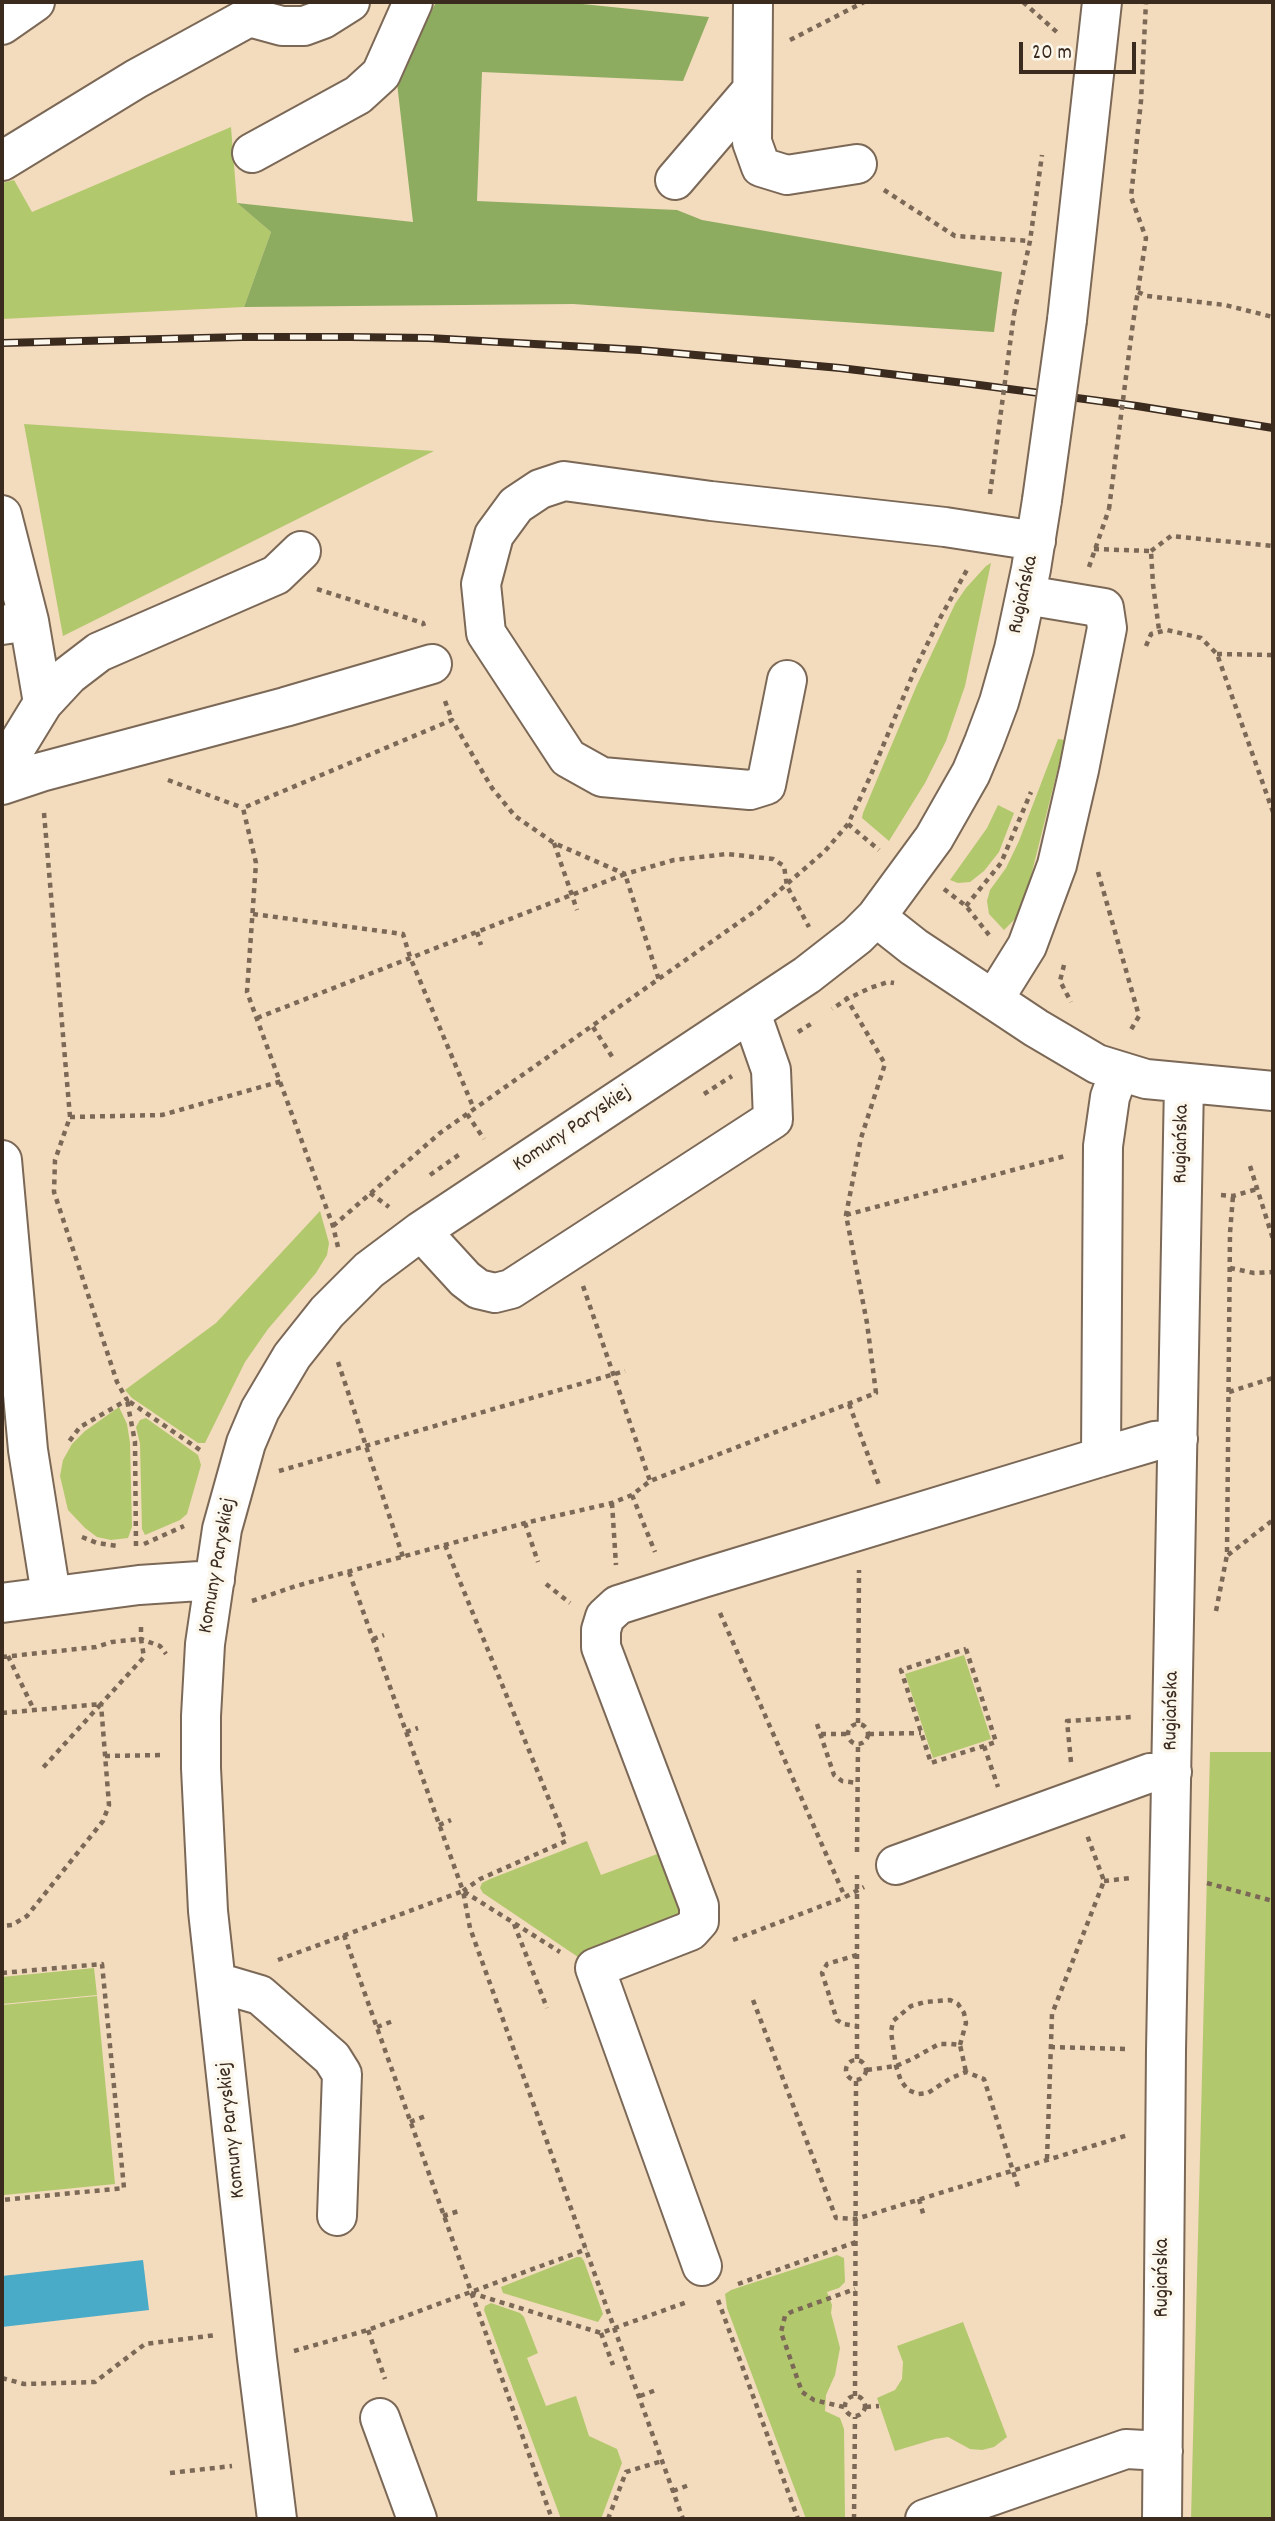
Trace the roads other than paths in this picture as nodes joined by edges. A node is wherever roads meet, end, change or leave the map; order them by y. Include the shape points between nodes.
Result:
1 (35, 2) edge
2 (350, 2) edge
3 (412, 2) edge
4 (753, 2) edge
5 (1102, 2) edge
6 (244, 9) edge
7 (2, 25) edge
8 (753, 74) junction
9 (252, 153) dead end
10 (2, 161) edge
11 (852, 165) road end
12 (675, 180) dead end
13 (2, 515) edge
14 (1036, 541) junction
15 (288, 563) road end
16 (1026, 594) junction
17 (15, 623) edge
18 (437, 679) road end
19 (787, 680) dead end
20 (43, 703) junction
21 (2, 770) edge
22 (2, 785) edge
23 (876, 917) junction
24 (994, 999) junction
25 (751, 1013) junction
26 (1122, 1055) junction
27 (1184, 1083) junction
28 (1273, 1091) edge
29 (2, 1160) edge
30 (421, 1231) junction
31 (1178, 1439) junction
32 (30, 1455) edge
33 (1101, 1457) junction
34 (215, 1580) junction
35 (51, 1595) junction
36 (2, 1603) edge
37 (1172, 1772) junction
38 (883, 1875) road end
39 (216, 1982) junction
40 (337, 2216) dead end
41 (710, 2286) road end
42 (380, 2418) dead end
43 (1163, 2451) junction
44 (277, 2519) edge
45 (417, 2519) edge
46 (925, 2519) edge
47 (1162, 2519) edge

1 - 7 street
2 - 6 street via 304,26 282,26
3 - 9 street via 381,74 358,95
4 - 8 street
5 - 14 street, Rugiańska, bridge via 1067,320
6 - 10 street
8 - 11 street via 752,142 761,167 787,175
8 - 12 street
13 - 17 street
14 - 16 street, Rugiańska
14 - 19 street via 564,481 540,488 516,505 494,535 481,584 486,633 568,758 602,777 750,790 766,785
15 - 20 street via 99,652
16 - 23 street, Rugiańska via 999,702 971,773 927,848
16 - 24 street via 1104,608 1107,628 1057,865 1027,946
17 - 20 street
18 - 22 street via 285,707
20 - 21 street
23 - 24 street, Rugiańska
23 - 25 street, Komuny Paryskiej via 827,961
24 - 26 street, Rugiańska via 1084,1058
25 - 30 street, Komuny Paryskiej
25 - 30 street via 771,1070 773,1119 512,1289 495,1293 478,1289
26 - 27 street, Rugiańska via 1146,1079
26 - 33 street via 1103,1146
27 - 28 street
27 - 31 street, Rugiańska
29 - 32 street
30 - 34 street, Komuny Paryskiej via 345,1292 308,1334 275,1383 238,1468
31 - 33 street
31 - 37 street, Rugiańska
32 - 35 street
33 - 41 street via 618,1605 605,1617 601,1647 699,1906 699,1921 690,1931 595,1968
34 - 35 street
34 - 39 street, Komuny Paryskiej via 201,1716 203,1837
35 - 36 street
37 - 38 street via 1150,1773
37 - 43 street, Rugiańska
39 - 40 street via 260,1995 332,2058 342,2074
39 - 44 street, Komuny Paryskiej
42 - 45 street
43 - 46 street via 1126,2449
43 - 47 street, Rugiańska

